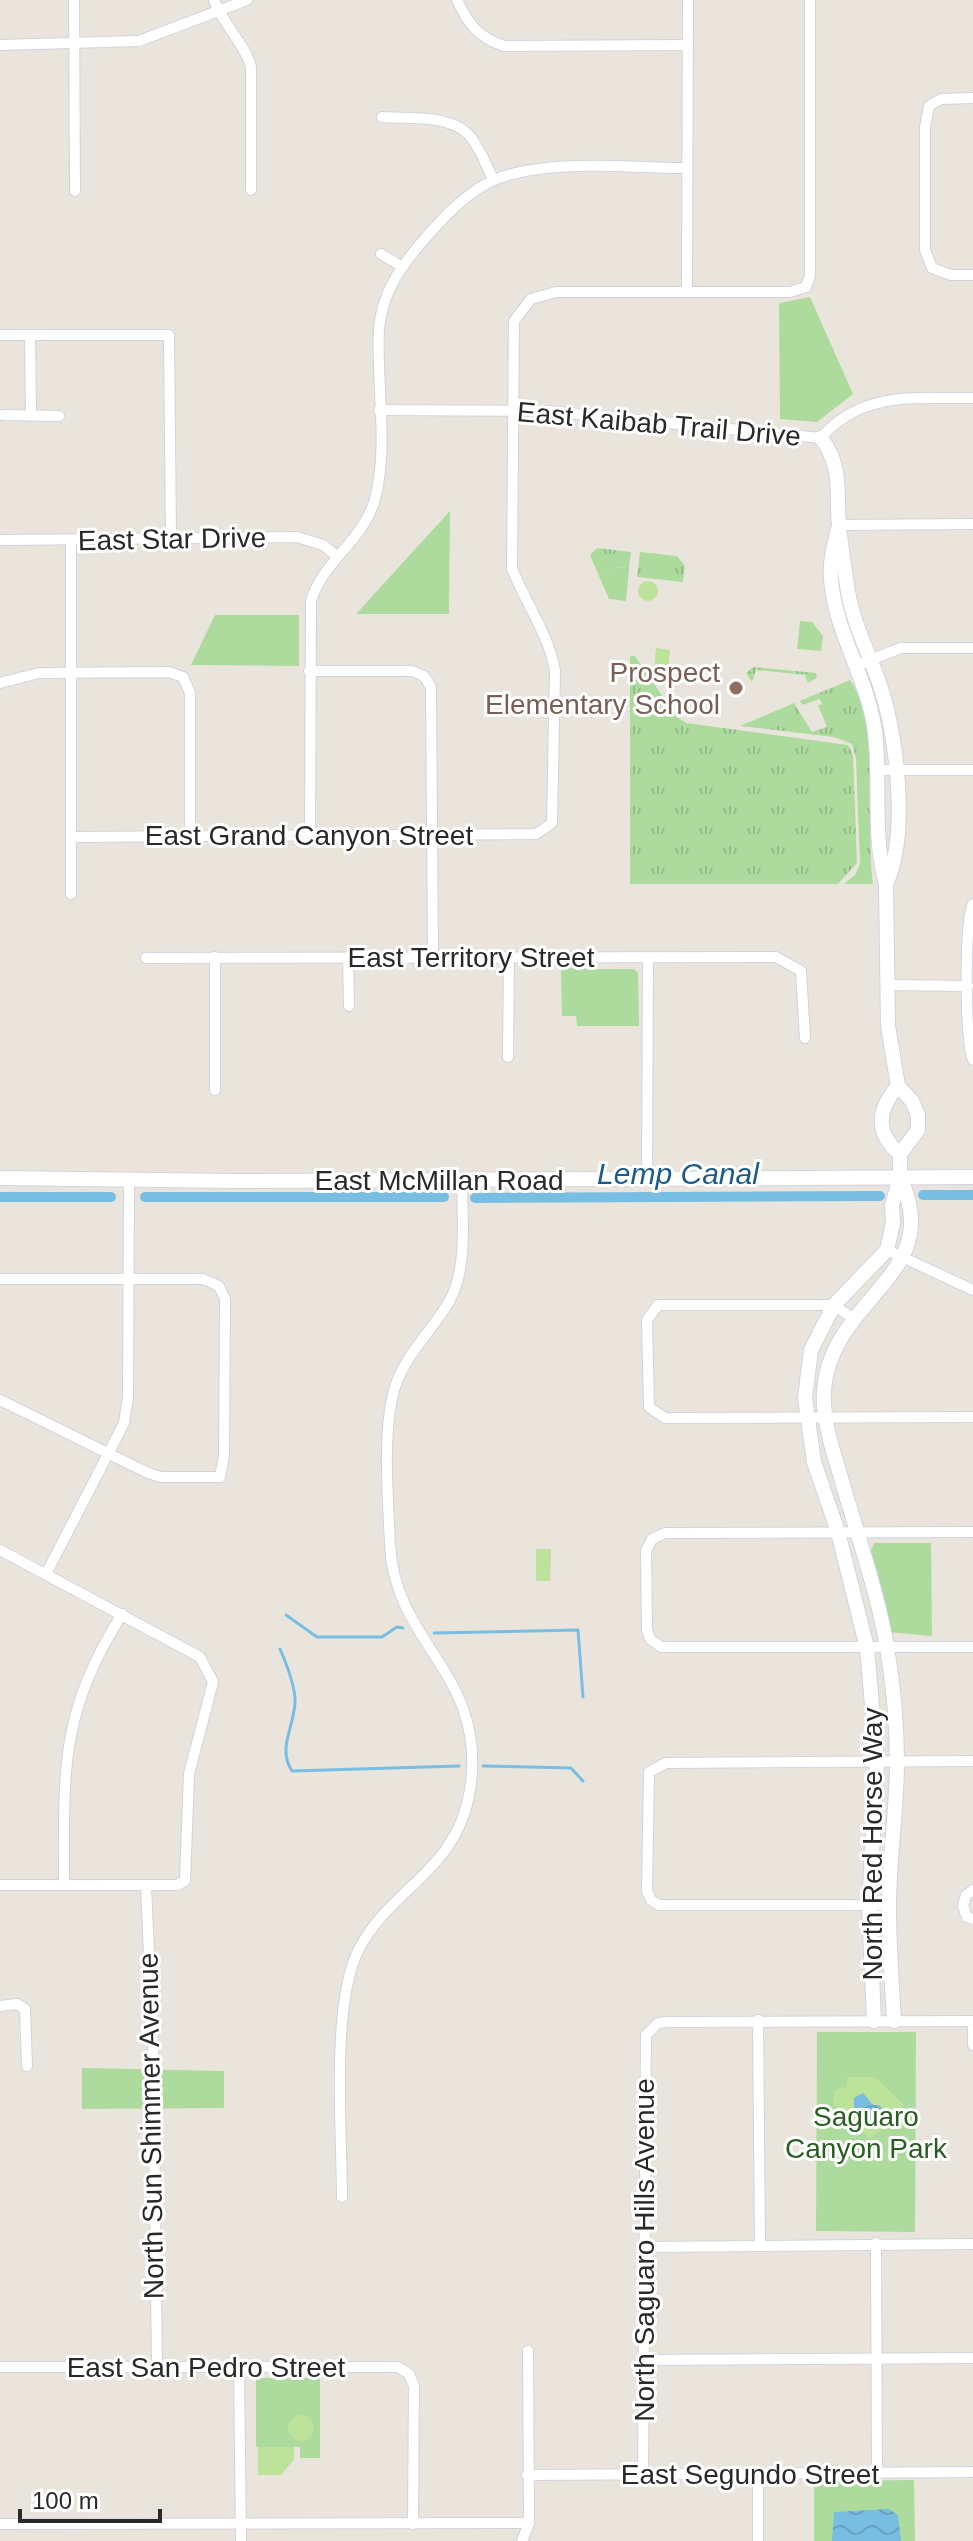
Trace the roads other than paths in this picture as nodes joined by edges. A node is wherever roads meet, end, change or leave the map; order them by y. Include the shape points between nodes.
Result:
1 (74, 0) edge
2 (214, 0) edge
3 (247, 0) edge
4 (457, 0) edge
5 (688, 0) edge
6 (810, 0) edge
7 (218, 11) junction
8 (0, 45) edge
9 (74, 45) junction
10 (688, 45) junction
11 (973, 98) edge
12 (382, 117) dead end
13 (687, 168) junction
14 (494, 180) junction
15 (251, 190) dead end
16 (75, 191) dead end
17 (381, 254) dead end
18 (401, 266) junction
19 (973, 275) edge
20 (687, 292) junction
21 (0, 335) edge
22 (30, 335) junction
23 (973, 398) edge
24 (379, 410) junction
25 (510, 411) junction
26 (3, 415) dead end
27 (31, 415) junction
28 (59, 416) dead end
29 (821, 438) junction
30 (973, 524) edge
31 (839, 525) junction
32 (171, 539) junction
33 (0, 540) edge
34 (71, 540) junction
35 (338, 557) junction
36 (973, 648) edge
37 (863, 662) junction
38 (309, 671) junction
39 (71, 672) junction
40 (0, 683) edge
41 (879, 770) junction
42 (896, 770) junction
43 (973, 770) edge
44 (310, 835) junction
45 (433, 835) junction
46 (190, 836) junction
47 (71, 837) junction
48 (886, 884) junction
49 (71, 894) dead end
50 (973, 904) edge
51 (215, 957) junction
52 (348, 957) junction
53 (433, 957) junction
54 (509, 957) junction
55 (648, 957) junction
56 (146, 958) dead end
57 (887, 985) junction
58 (968, 986) junction
59 (349, 1006) dead end
60 (805, 1038) dead end
61 (508, 1057) dead end
62 (973, 1060) edge
63 (898, 1086) junction
64 (215, 1090) dead end
65 (900, 1154) junction
66 (973, 1177) edge
67 (0, 1178) edge
68 (900, 1178) junction
69 (129, 1180) junction
70 (462, 1180) junction
71 (647, 1180) junction
72 (887, 1250) junction
73 (903, 1258) junction
74 (0, 1279) edge
75 (128, 1279) junction
76 (973, 1290) edge
77 (834, 1305) junction
78 (852, 1318) junction
79 (0, 1400) edge
80 (973, 1417) edge
81 (806, 1418) junction
82 (825, 1418) junction
83 (107, 1454) junction
84 (838, 1532) junction
85 (857, 1532) junction
86 (973, 1532) edge
87 (0, 1550) edge
88 (46, 1574) junction
89 (122, 1614) junction
90 (973, 1647) edge
91 (867, 1648) junction
92 (887, 1648) junction
93 (973, 1761) edge
94 (877, 1762) junction
95 (897, 1762) junction
96 (0, 1885) edge
97 (64, 1885) junction
98 (146, 1885) junction
99 (973, 1890) edge
100 (889, 1905) junction
101 (869, 1906) junction
102 (973, 1919) edge
103 (0, 2006) edge
104 (758, 2020) junction
105 (874, 2021) junction
106 (894, 2021) junction
107 (973, 2021) edge
108 (973, 2045) edge
109 (27, 2066) dead end
110 (342, 2197) dead end
111 (760, 2243) junction
112 (876, 2243) junction
113 (973, 2244) edge
114 (645, 2247) junction
115 (528, 2351) dead end
116 (877, 2358) junction
117 (973, 2358) edge
118 (645, 2360) junction
119 (0, 2367) edge
120 (157, 2367) junction
121 (239, 2367) junction
122 (973, 2472) edge
123 (877, 2473) junction
124 (643, 2474) junction
125 (758, 2474) junction
126 (527, 2475) junction
127 (529, 2523) junction
128 (0, 2524) edge
129 (240, 2524) junction
130 (413, 2524) junction
131 (241, 2541) edge
132 (522, 2541) edge
133 (758, 2541) edge

1 - 9 street
2 - 7 street
3 - 7 street
4 - 10 street via 472,28 490,42 518,48
5 - 10 street
6 - 20 street via 806,287 790,292
7 - 9 street via 139,41
7 - 15 street via 251,67
8 - 9 street
9 - 16 street
10 - 13 street
11 - 19 street via 941,99 929,106 925,127 925,250 932,268
12 - 14 street via 458,127 469,134
13 - 14 street via 549,169
13 - 20 street
14 - 18 street via 464,199
17 - 18 street
18 - 24 street via 381,312
20 - 25 street via 556,292 524,305 511,336
21 - 22 street
22 - 27 street
22 - 32 street via 169,335
23 - 29 street, East Kaibab Trail Drive via 881,400 844,416
24 - 25 street, East Kaibab Trail Drive
24 - 35 street via 375,500
25 - 29 street, East Kaibab Trail Drive
25 - 45 street, East Grand Canyon Street via 512,568 551,649 555,671 552,823 536,834
26 - 27 street
27 - 28 street
29 - 31 street, North Red Horse Way via 839,477
30 - 31 street
31 - 37 street, North Red Horse Way via 830,577 836,616
32 - 34 street, East Star Drive
32 - 35 street, East Star Drive via 308,538
33 - 34 street, East Star Drive
34 - 39 street
35 - 38 street via 321,577 311,601
36 - 37 street via 901,648
37 - 41 street, North Red Horse Way
37 - 42 street, North Red Horse Way via 887,709
38 - 44 street
38 - 45 street via 412,671 424,676 432,691
39 - 40 street via 20,675
39 - 46 street via 169,672 183,677 190,693
39 - 47 street
41 - 42 street
41 - 48 street, North Red Horse Way via 880,863
42 - 43 street
42 - 48 street, North Red Horse Way via 895,864
44 - 45 street, East Grand Canyon Street
44 - 46 street, East Grand Canyon Street
45 - 53 street
46 - 47 street, East Grand Canyon Street
47 - 49 street
48 - 57 street, North Red Horse Way
50 - 58 street
51 - 52 street, East Territory Street
51 - 56 street, East Territory Street
51 - 64 street
52 - 53 street, East Territory Street
52 - 59 street
53 - 54 street, East Territory Street
54 - 55 street, East Territory Street
54 - 61 street
55 - 60 street, East Territory Street via 776,957 795,965 804,982
55 - 71 street
57 - 58 street
57 - 63 street, North Red Horse Way
58 - 62 street
63 - 65 street via 883,1107 880,1126
63 - 65 street, North Red Horse Way via 918,1115 918,1130
65 - 68 street, North Red Horse Way
66 - 68 street, East McMillan Road
67 - 69 street, East McMillan Road
68 - 71 street, East McMillan Road
68 - 72 street, North Red Horse Way
68 - 73 street, North Red Horse Way via 913,1217
69 - 70 street, East McMillan Road
69 - 75 street
70 - 71 street, East McMillan Road
70 - 110 street via 455,1289 403,1368 391,1406 389,1542 398,1592 462,1700 472,1742 472,1774 464,1815 448,1848 371,1930 351,1967 342,2025
72 - 73 street
72 - 77 street, North Red Horse Way
73 - 76 street
73 - 78 street, North Red Horse Way
74 - 75 street
75 - 83 street via 128,1397 124,1423
75 - 83 street via 203,1279 219,1286 225,1299 224,1456 220,1477 161,1477
77 - 78 street
77 - 81 street, North Red Horse Way via 811,1350
77 - 81 street via 665,1304 653,1309 647,1320 647,1401 652,1413 665,1418
78 - 82 street, North Red Horse Way via 830,1360
79 - 83 street
80 - 82 street
81 - 82 street
81 - 84 street, North Red Horse Way via 814,1462
82 - 85 street, North Red Horse Way
83 - 88 street
84 - 85 street
84 - 91 street, North Red Horse Way
84 - 91 street via 665,1533 652,1539 646,1551 647,1630 654,1644 674,1649
85 - 86 street
85 - 92 street, North Red Horse Way
87 - 88 street
88 - 89 street
89 - 97 street via 89,1669 75,1710 65,1764
89 - 98 street via 200,1657 213,1689 189,1774 185,1881
90 - 92 street
91 - 92 street
91 - 94 street, North Red Horse Way
92 - 95 street, North Red Horse Way
93 - 95 street
94 - 95 street
94 - 101 street, North Red Horse Way
94 - 101 street via 666,1763 649,1772 646,1786 647,1878 651,1900 664,1907
95 - 100 street, North Red Horse Way
96 - 97 street
97 - 98 street
98 - 120 street, North Sun Shimmer Avenue
99 - 102 street via 963,1906
100 - 101 street
100 - 106 street, North Red Horse Way
101 - 105 street, North Red Horse Way
103 - 109 street via 22,2006 27,2015
104 - 105 street
104 - 111 street
104 - 114 street, North Saguaro Hills Avenue via 668,2022 650,2028 644,2042
105 - 106 street
106 - 107 street
107 - 108 street
111 - 112 street
111 - 114 street
112 - 113 street
112 - 116 street
114 - 118 street, North Saguaro Hills Avenue
115 - 126 street
116 - 117 street
116 - 118 street
116 - 123 street
118 - 124 street, North Saguaro Hills Avenue
119 - 120 street, East San Pedro Street
120 - 121 street, East San Pedro Street
121 - 129 street
121 - 130 street, East San Pedro Street via 398,2367 409,2374 414,2386
122 - 123 street, East Segundo Street
123 - 125 street, East Segundo Street
124 - 125 street, East Segundo Street
124 - 126 street, East Segundo Street
125 - 133 street
126 - 127 street
127 - 130 street
127 - 132 street
128 - 129 street
129 - 130 street
129 - 131 street

